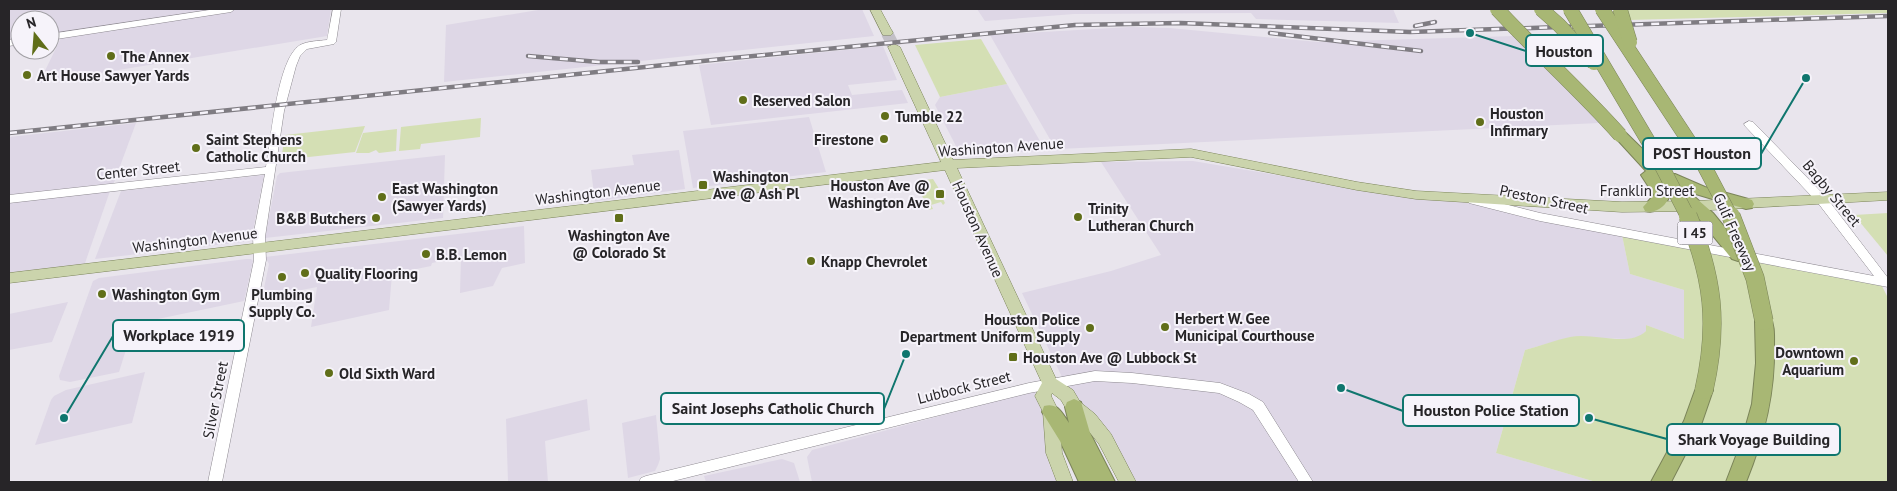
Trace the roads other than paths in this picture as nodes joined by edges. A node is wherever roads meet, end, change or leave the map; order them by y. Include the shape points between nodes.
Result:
1 (231, 9) edge
2 (337, 9) edge
3 (875, 9) edge
4 (1497, 9) edge
5 (1541, 9) edge
6 (1570, 9) edge
7 (1602, 9) edge
8 (1620, 9) edge
9 (887, 33) tunnel mouth
10 (60, 35) edge
11 (894, 47) tunnel mouth
12 (1635, 61) junction
13 (1620, 93) junction
14 (1749, 124) dead end
15 (1632, 150) junction
16 (1191, 153) joint
17 (1644, 162) junction
18 (949, 165) junction
19 (271, 170) junction
20 (1888, 196) edge
21 (1466, 198) junction
22 (9, 199) edge
23 (1822, 200) junction
24 (1746, 204) junction
25 (1694, 206) junction
26 (1651, 207) junction
27 (259, 249) junction
28 (1738, 255) junction
29 (9, 278) edge
30 (1887, 284) edge
31 (1050, 383) junction
32 (1074, 407) junction
33 (1051, 412) junction
34 (216, 482) edge
35 (646, 482) edge
36 (1065, 482) edge
37 (1089, 482) edge
38 (1105, 482) edge
39 (1128, 482) edge
40 (1306, 482) edge
41 (1662, 482) edge
42 (1736, 482) edge

1 - 10 street
2 - 19 street, Silver Street via 331,42 302,48 296,55
3 - 9 main road
4 - 15 highway, bridge via 1584,95
5 - 13 highway, bridge via 1580,46
6 - 13 highway, I 45, bridge
7 - 12 highway, Gulf Freeway / I 45, bridge
8 - 12 highway, bridge
11 - 18 main road, Houston Avenue
12 - 42 highway, Gulf Freeway / I 45, bridge via 1696,152 1724,202 1745,247 1760,296 1766,350 1764,388 1756,429
13 - 41 highway, I 45, bridge via 1682,200 1710,284 1713,336 1704,390 1693,422
14 - 23 street, Bagby Street
15 - 17 highway
15 - 26 highway via 1661,192 1660,201
16 - 18 main road, Washington Avenue
16 - 21 main road, Preston Street via 1358,186 1416,195
17 - 24 highway via 1677,182
17 - 25 highway
18 - 27 main road, Washington Avenue
18 - 31 main road, Houston Avenue
19 - 22 street, Center Street
19 - 27 street, Silver Street
20 - 23 main road, Franklin Street
21 - 26 main road, Franklin Street
21 - 28 street, Preston Street via 1540,217
23 - 24 main road, Franklin Street
23 - 30 street, Bagby Street
24 - 25 main road, Franklin Street
25 - 26 main road, Franklin Street
25 - 28 highway
27 - 29 main road, Washington Avenue
27 - 34 street, Silver Street via 260,260
28 - 30 street, Preston Street
31 - 32 main road, Houston Avenue via 1067,395
31 - 33 main road via 1042,396
31 - 35 street, Lubbock Street
31 - 40 street, Lubbock Street via 1095,376 1220,388 1235,393 1258,406
32 - 38 highway via 1081,433
32 - 39 main road, Houston Avenue via 1106,439
33 - 36 main road via 1054,453
33 - 37 highway via 1067,436

